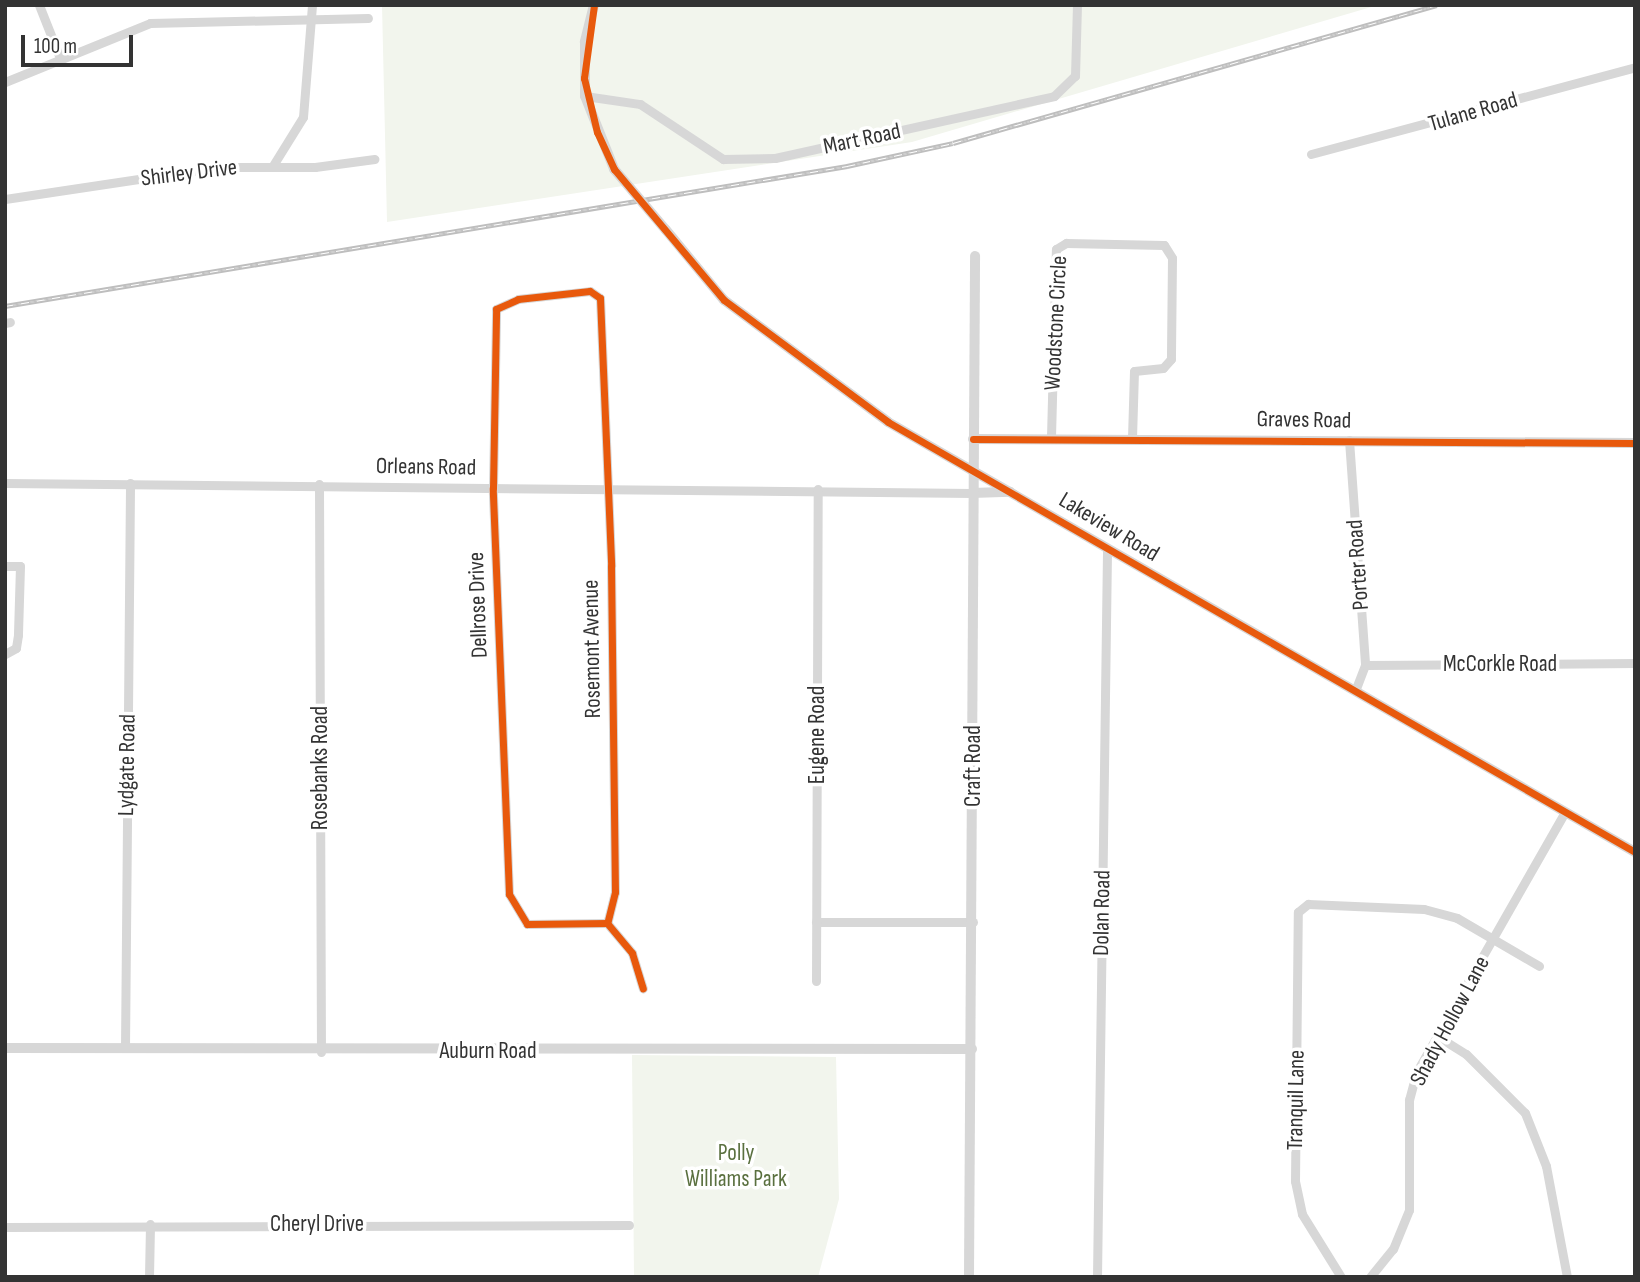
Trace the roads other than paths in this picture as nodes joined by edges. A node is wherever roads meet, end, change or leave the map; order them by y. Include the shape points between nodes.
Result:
1 (38, 5) edge
2 (178, 5) edge
3 (312, 5) edge
4 (594, 5) edge
5 (1077, 5) edge
6 (181, 18) junction
7 (368, 18) dead end
8 (312, 20) junction
9 (60, 58) junction
10 (1635, 67) edge
11 (5, 82) edge
12 (585, 96) junction
13 (1311, 154) dead end
14 (374, 159) dead end
15 (272, 167) junction
16 (5, 200) edge
17 (975, 256) dead end
18 (600, 298) joint
19 (1051, 438) junction
20 (1132, 438) junction
21 (974, 439) junction
22 (1349, 440) junction
23 (1635, 443) edge
24 (972, 468) junction
25 (5, 482) edge
26 (130, 483) junction
27 (319, 484) junction
28 (605, 486) junction
29 (492, 488) junction
30 (818, 489) junction
31 (972, 492) junction
32 (1013, 492) junction
33 (1107, 550) junction
34 (5, 566) edge
35 (5, 654) edge
36 (1635, 663) edge
37 (1365, 665) junction
38 (1356, 688) junction
39 (1564, 814) junction
40 (1635, 852) edge
41 (816, 922) junction
42 (973, 922) junction
43 (607, 923) junction
44 (1493, 939) junction
45 (1539, 966) dead end
46 (816, 981) dead end
47 (643, 988) dead end
48 (1437, 1037) junction
49 (5, 1048) edge
50 (125, 1048) junction
51 (972, 1049) junction
52 (321, 1052) junction
53 (150, 1224) junction
54 (629, 1225) dead end
55 (5, 1227) edge
56 (149, 1277) edge
57 (969, 1277) edge
58 (1097, 1277) edge
59 (1340, 1277) edge
60 (1370, 1277) edge
61 (1567, 1277) edge

1 - 9 street
2 - 6 street
3 - 8 street
4 - 12 street via 585,42
5 - 12 street, Mart Road via 1075,76 1054,96 775,158 723,159 640,104
6 - 8 street
6 - 9 street via 150,23
7 - 8 street
8 - 15 street via 303,117
9 - 11 street
10 - 13 street, Tulane Road
12 - 24 street, Lakeview Road, bridge via 614,169 724,300 888,422
14 - 15 street, Shirley Drive
15 - 16 street, Shirley Drive via 219,167
17 - 21 street, Craft Road
18 - 28 street, Rosemont Avenue
18 - 29 street, Dellrose Drive via 590,291 518,299 496,309
19 - 20 street, Graves Road
19 - 20 street, Woodstone Circle via 1056,249 1066,243 1164,245 1172,258 1171,359 1163,368 1134,371
19 - 21 street, Graves Road
20 - 22 street, Graves Road
21 - 24 street, Craft Road
22 - 23 street, Graves Road
22 - 37 street, Porter Road
24 - 31 street, Craft Road
24 - 32 street, Lakeview Road
25 - 26 street, Orleans Road
26 - 27 street, Orleans Road
26 - 50 street, Lydgate Road
27 - 29 street, Orleans Road
27 - 52 street, Rosebanks Road
28 - 29 street, Orleans Road
28 - 30 street, Orleans Road
28 - 43 street, Rosemont Avenue via 615,892
29 - 43 street, Dellrose Drive via 509,894 527,924
30 - 31 street, Orleans Road
30 - 41 street, Eugene Road
31 - 32 street
31 - 42 street, Craft Road
32 - 33 street, Lakeview Road
33 - 38 street, Lakeview Road
33 - 58 street, Dolan Road
34 - 35 street via 20,566 16,648
36 - 37 street, McCorkle Road
37 - 38 street, Porter Road
38 - 39 street, Lakeview Road
39 - 40 street, Lakeview Road
39 - 44 street, Shady Hollow Lane
41 - 42 street
41 - 46 street, Eugene Road
42 - 51 street, Craft Road
43 - 47 street via 632,953
44 - 45 street
44 - 48 street, Shady Hollow Lane
44 - 59 street, Tranquil Lane via 1457,918 1424,909 1308,904 1298,912 1295,1181 1302,1214
48 - 60 street, Shady Hollow Lane via 1409,1100 1409,1210 1393,1249
48 - 61 street via 1466,1054 1525,1113 1546,1166
49 - 50 street, Auburn Road
50 - 52 street, Auburn Road
51 - 52 street, Auburn Road
51 - 57 street, Craft Road
53 - 54 street, Cheryl Drive
53 - 55 street, Cheryl Drive
53 - 56 street

